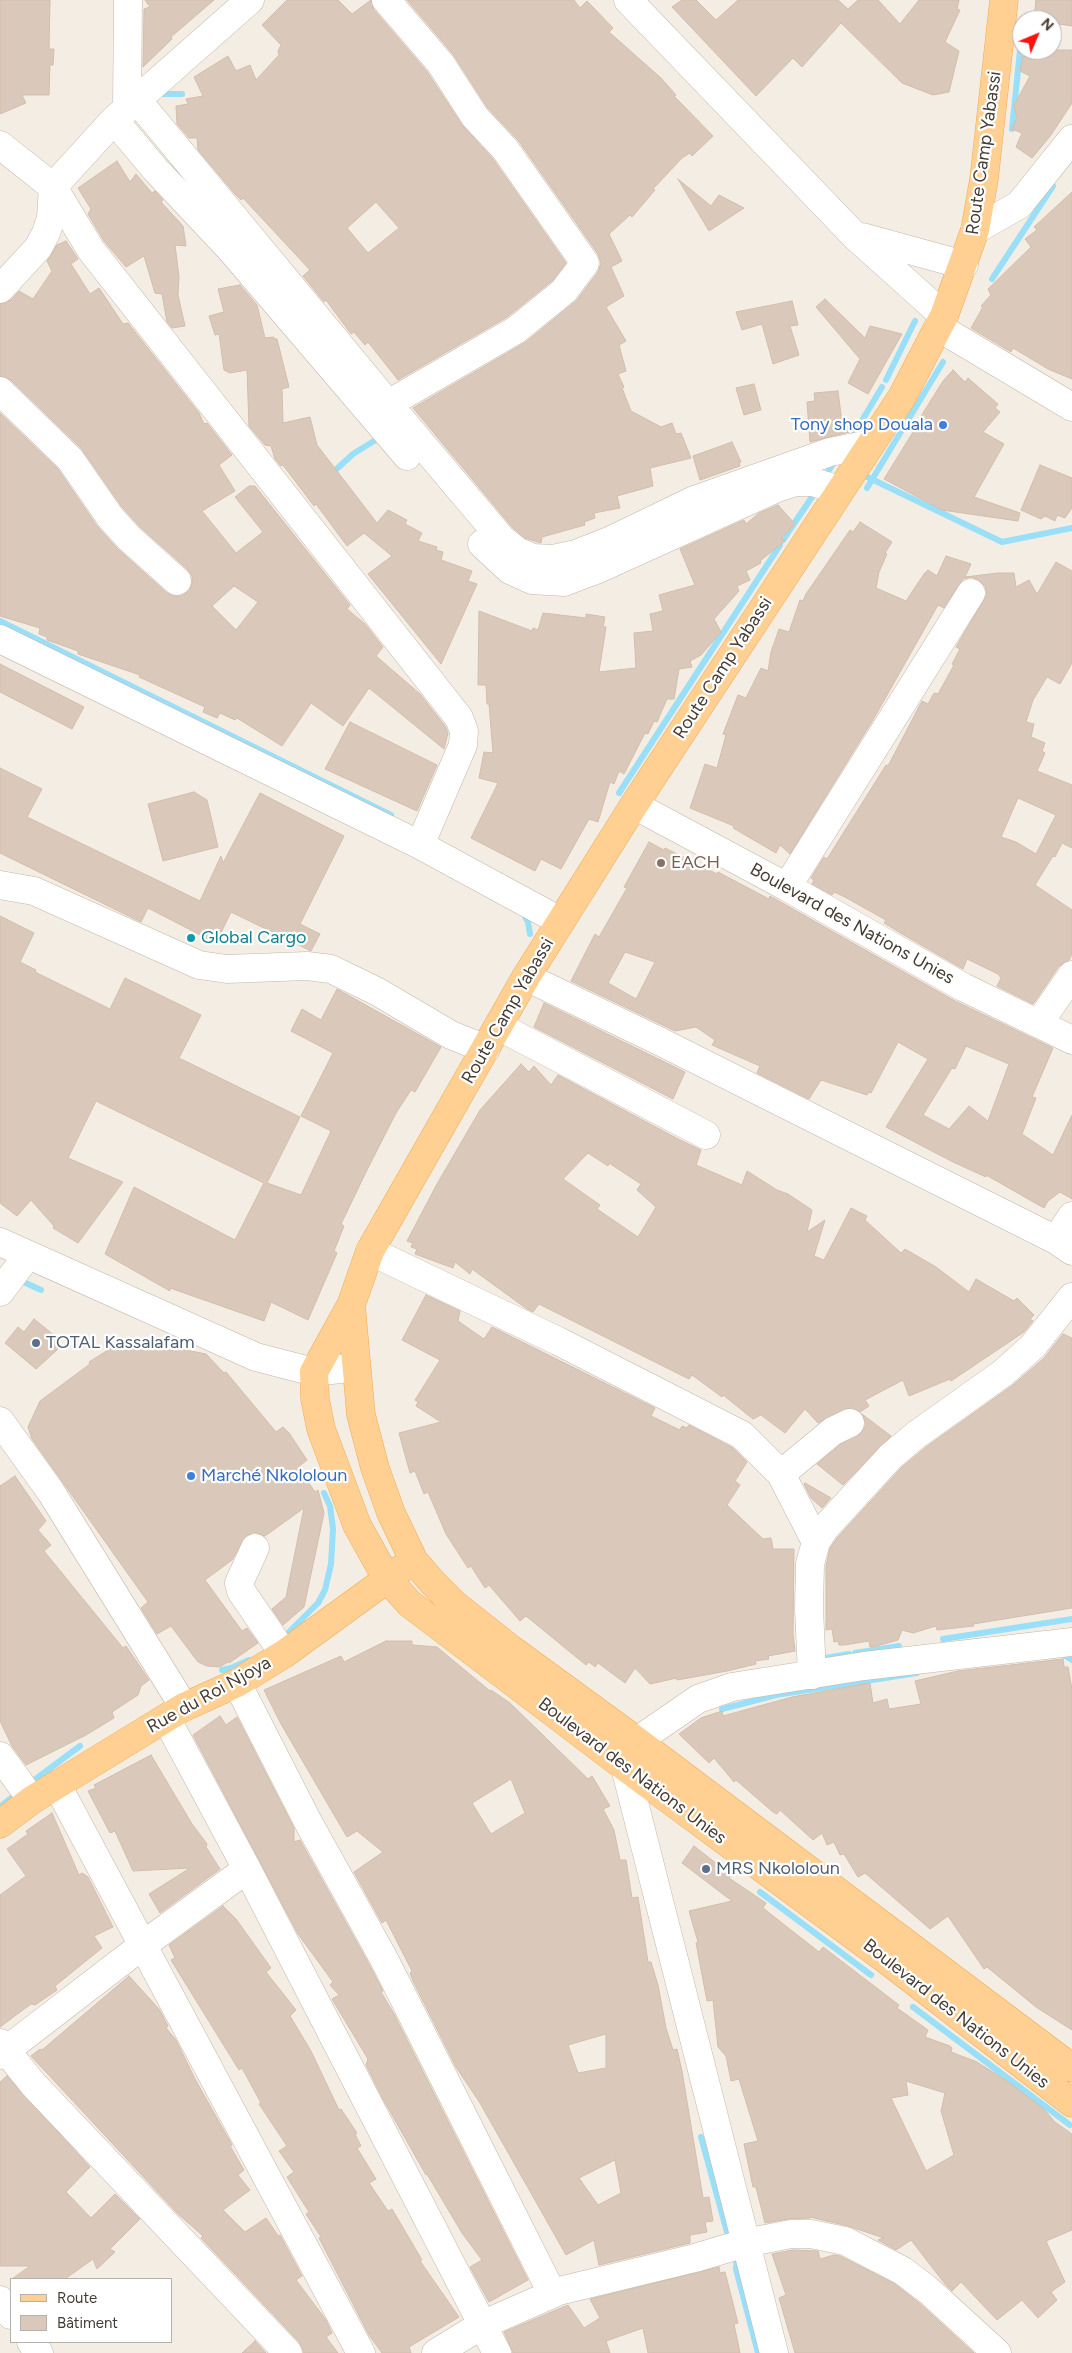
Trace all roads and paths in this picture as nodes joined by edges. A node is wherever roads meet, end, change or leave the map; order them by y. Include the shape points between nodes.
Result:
1 (128, 0) edge
2 (250, 0) edge
3 (386, 0) edge
4 (628, 0) edge
5 (1004, 0) edge
6 (126, 110) junction
7 (1072, 139) edge
8 (0, 145) edge
9 (53, 186) junction
10 (975, 230) junction
11 (855, 236) junction
12 (964, 265) junction
13 (0, 289) edge
14 (941, 321) junction
15 (0, 391) edge
16 (388, 404) junction
17 (1072, 407) edge
18 (866, 451) junction
19 (842, 487) junction
20 (177, 581) dead end
21 (971, 593) dead end
22 (0, 639) edge
23 (634, 805) junction
24 (420, 845) junction
25 (0, 885) edge
26 (788, 887) junction
27 (560, 921) junction
28 (1072, 975) edge
29 (526, 977) junction
30 (1039, 1023) junction
31 (492, 1038) junction
32 (1072, 1040) edge
33 (706, 1135) dead end
34 (1072, 1216) edge
35 (0, 1242) edge
36 (1064, 1245) edge
37 (370, 1251) junction
38 (28, 1255) junction
39 (0, 1292) edge
40 (1072, 1297) edge
41 (351, 1305) junction
42 (356, 1367) junction
43 (314, 1372) junction
44 (0, 1421) edge
45 (850, 1423) dead end
46 (781, 1474) junction
47 (816, 1542) junction
48 (256, 1548) dead end
49 (414, 1560) junction
50 (387, 1579) junction
51 (1072, 1642) edge
52 (284, 1654) junction
53 (812, 1675) junction
54 (237, 1683) junction
55 (175, 1712) junction
56 (637, 1741) junction
57 (0, 1756) edge
58 (625, 1767) junction
59 (57, 1785) junction
60 (32, 1800) junction
61 (0, 1824) edge
62 (784, 1868) junction
63 (247, 1870) junction
64 (143, 1945) junction
65 (2, 2050) edge
66 (1072, 2068) edge
67 (1072, 2103) edge
68 (745, 2243) junction
69 (552, 2293) junction
70 (0, 2300) edge
71 (10, 2314) edge
72 (482, 2325) junction
73 (288, 2353) edge
74 (360, 2353) edge
75 (436, 2353) edge
76 (497, 2353) edge
77 (774, 2353) edge
78 (997, 2353) edge

1 - 6 street
2 - 6 street
3 - 16 street via 441,64 475,117 506,149 585,263 564,291 516,330
4 - 11 street
5 - 10 main road, Route Camp Yabassi via 984,179
6 - 9 street
6 - 16 street
6 - 19 street via 155,169 232,251 482,544 510,570 532,580 564,582 777,488 796,482
7 - 10 street via 1019,205
8 - 9 street
9 - 13 street via 51,218 46,233 38,248
9 - 24 street via 91,250 459,718 464,731 463,745
10 - 12 main road, Route Camp Yabassi
11 - 12 street
11 - 14 street
12 - 14 main road, Route Camp Yabassi
14 - 17 street
14 - 18 main road, Route Camp Yabassi via 902,397
15 - 20 street via 70,459 128,538
16 - 18 street via 501,538 517,551 533,558 553,559 576,554 609,542 692,501 830,452
18 - 19 main road, Route Camp Yabassi
19 - 23 main road, Route Camp Yabassi
21 - 26 street
22 - 24 street
23 - 26 street, Boulevard des Nations Unies
23 - 27 main road, Route Camp Yabassi
24 - 27 street
25 - 31 street via 34,891 199,966 331,969 451,1035
26 - 30 street, Boulevard des Nations Unies via 964,987
27 - 29 main road, Route Camp Yabassi
28 - 30 street
29 - 31 main road, Route Camp Yabassi
29 - 36 street
30 - 32 street, Boulevard des Nations Unies
31 - 33 street
31 - 37 main road, Route Camp Yabassi
34 - 36 street
35 - 38 street
37 - 41 main road, Route Camp Yabassi
37 - 46 street via 558,1341 742,1435
38 - 39 street
38 - 43 street via 256,1357
40 - 47 street via 1033,1346 1003,1373 891,1456
41 - 42 main road, Boulevard des Nations Unies
41 - 43 main road
42 - 43 street
42 - 49 main road, Boulevard des Nations Unies via 361,1415 375,1468 390,1513
43 - 50 main road, Boulevard des Nations Unies via 321,1429 335,1469 357,1525
44 - 55 street via 51,1492
45 - 46 street via 833,1431
46 - 47 street
47 - 53 street via 810,1564
48 - 52 street via 239,1583 240,1591
49 - 50 main road, Rue du Roi Njoya
49 - 56 main road, Boulevard des Nations Unies via 466,1614 568,1693
50 - 52 main road, Rue du Roi Njoya
50 - 58 main road, Boulevard des Nations Unies via 410,1604
51 - 53 street
52 - 54 main road, Rue du Roi Njoya
53 - 56 street via 732,1687 698,1699
54 - 55 main road, Rue du Roi Njoya
54 - 69 street via 384,1960
55 - 59 main road, Rue du Roi Njoya
55 - 63 street
56 - 58 street
56 - 62 main road, Boulevard des Nations Unies
57 - 60 street
58 - 62 main road, Boulevard des Nations Unies
58 - 68 street
59 - 60 main road, Rue du Roi Njoya
59 - 64 street
60 - 61 main road, Rue du Roi Njoya
62 - 66 main road, Boulevard des Nations Unies
62 - 67 main road, Boulevard des Nations Unies via 884,1958
63 - 64 street
63 - 72 street
64 - 65 street
64 - 74 street
65 - 73 street
68 - 69 street
68 - 77 street
68 - 78 street via 791,2234 811,2234 845,2241 903,2271
69 - 72 street
70 - 71 street
72 - 75 street
72 - 76 street

